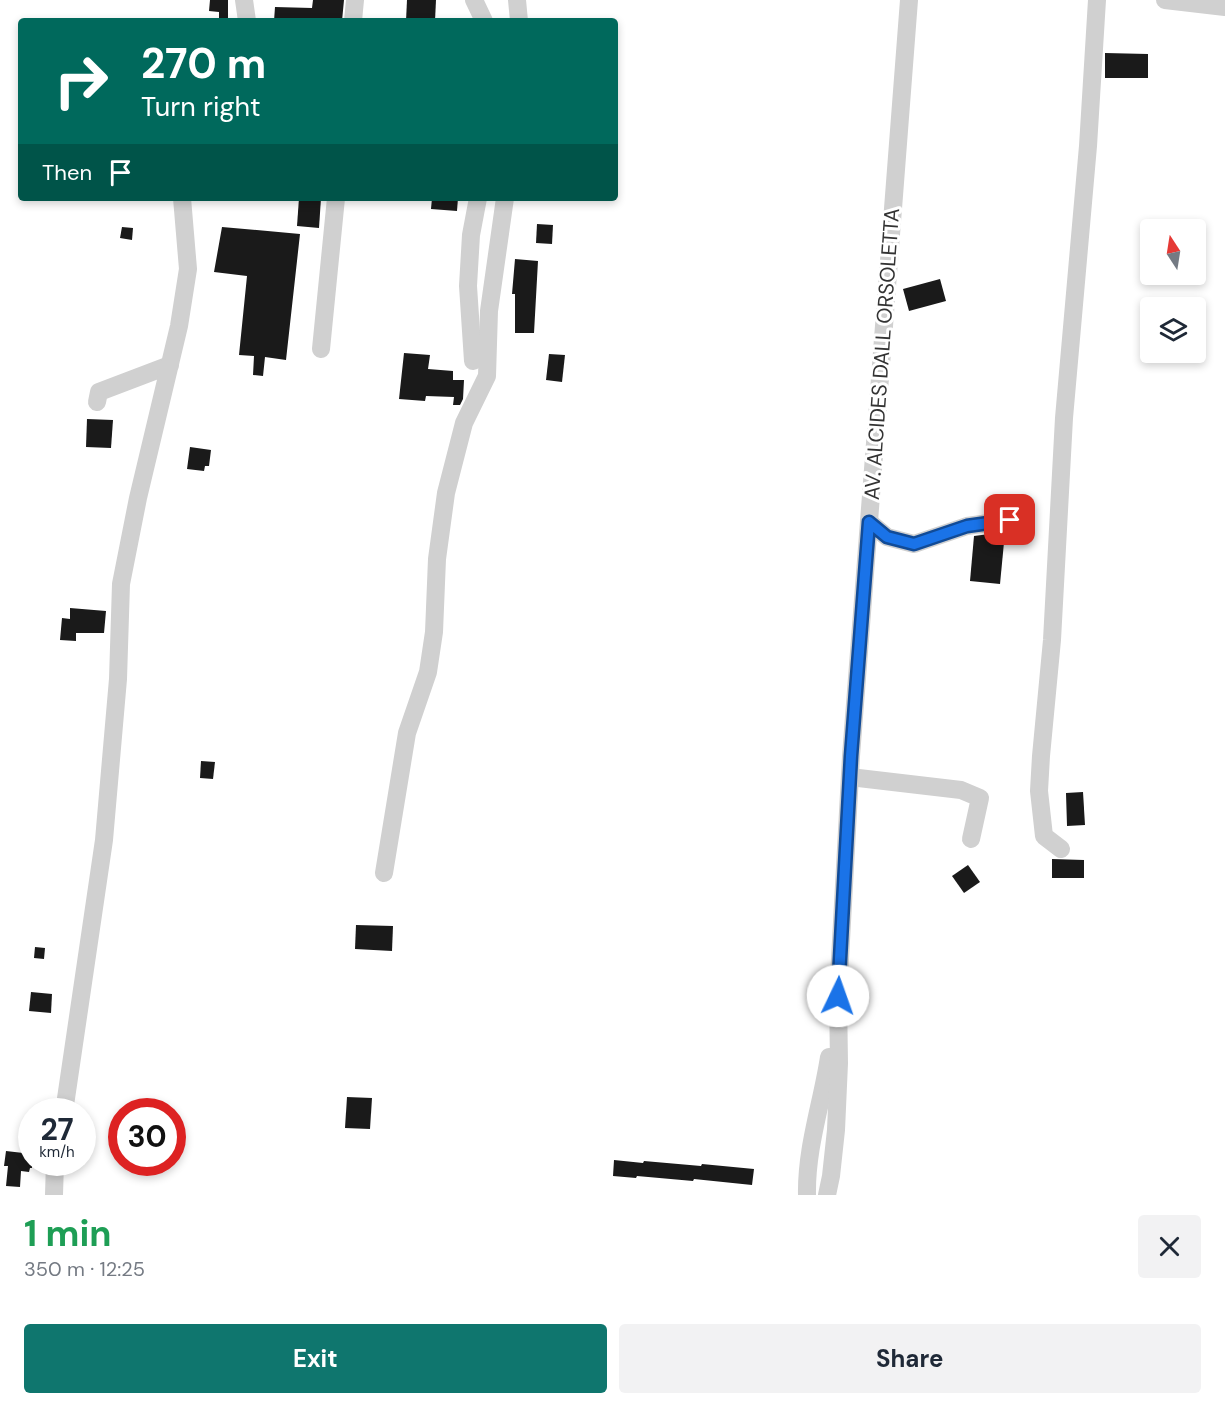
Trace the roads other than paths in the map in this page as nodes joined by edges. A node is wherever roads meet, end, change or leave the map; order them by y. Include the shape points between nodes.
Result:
1 (244, 0) edge
2 (355, 0) edge
3 (474, 0) edge
4 (517, 0) edge
5 (909, 0) edge
6 (1097, 0) edge
7 (1165, 0) edge
8 (1225, 7) edge
9 (247, 18) edge
10 (353, 18) edge
11 (483, 18) edge
12 (519, 18) edge
13 (182, 201) edge
14 (336, 201) edge
15 (477, 201) edge
16 (505, 201) edge
17 (321, 349) dead end
18 (473, 361) dead end
19 (170, 365) junction
20 (97, 402) dead end
21 (1010, 520) dead end
22 (869, 522) junction
23 (850, 777) junction
24 (971, 839) dead end
25 (1061, 849) dead end
26 (384, 873) dead end
27 (838, 996) junction
28 (66, 1098) edge
29 (55, 1176) edge
30 (54, 1195) edge
31 (807, 1195) edge
32 (827, 1195) edge

1 - 9 street
2 - 10 street
3 - 11 street
4 - 12 street
5 - 22 street, AV. ALCIDES DALL ORSOLETTA
6 - 25 street via 1039,791 1044,836
7 - 8 street
13 - 19 street via 188,269
14 - 17 street
15 - 18 street via 468,286
16 - 26 street via 489,311 487,376 464,423 446,493 428,672 407,733
19 - 20 street via 99,392
19 - 28 street via 121,584 118,679 104,840
21 - 22 street via 967,526 914,544 887,537
22 - 23 street, AV. ALCIDES DALL ORSOLETTA
23 - 24 street via 961,790 980,798
23 - 27 street, AV. ALCIDES DALL ORSOLETTA
27 - 31 street via 807,1172
27 - 32 street via 836,1130
29 - 30 street

